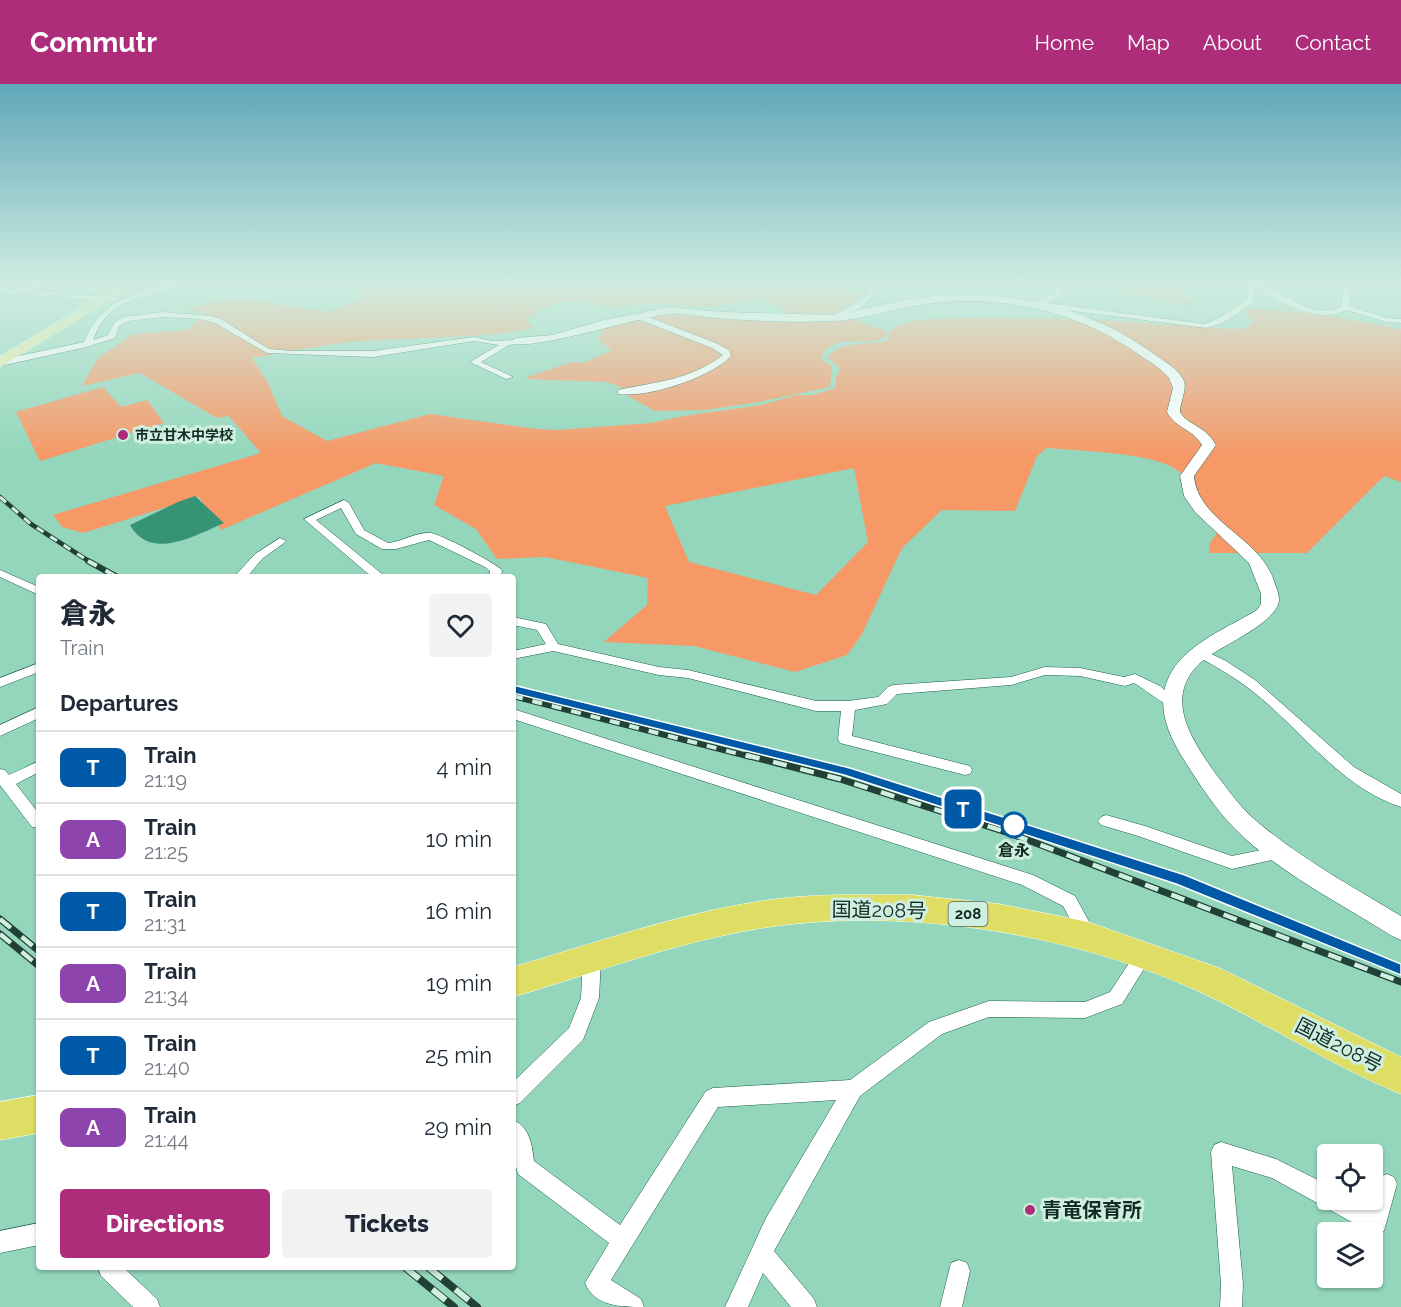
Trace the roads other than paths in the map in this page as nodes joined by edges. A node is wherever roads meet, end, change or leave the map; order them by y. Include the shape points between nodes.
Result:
1 (34, 340) edge
2 (89, 340) edge
3 (101, 340) edge
4 (248, 340) edge
5 (468, 340) edge
6 (469, 340) edge
7 (534, 340) edge
8 (700, 340) edge
9 (1126, 340) edge
10 (516, 342) junction
11 (87, 345) junction
12 (6, 357) edge
13 (509, 377) dead end
14 (621, 392) dead end
15 (280, 541) dead end
16 (0, 573) edge
17 (243, 574) edge
18 (376, 574) edge
19 (496, 574) edge
20 (36, 590) edge
21 (516, 622) edge
22 (553, 647) junction
23 (1201, 653) junction
24 (516, 654) edge
25 (36, 668) edge
26 (0, 683) edge
27 (1172, 703) junction
28 (848, 706) junction
29 (36, 713) edge
30 (516, 715) edge
31 (1, 728) edge
32 (36, 767) edge
33 (965, 770) dead end
34 (3, 778) edge
35 (1401, 801) edge
36 (1106, 821) dead end
37 (36, 823) edge
38 (1281, 852) junction
39 (1401, 929) edge
40 (1088, 936) junction
41 (1143, 956) junction
42 (592, 958) junction
43 (516, 981) edge
44 (1401, 1076) edge
45 (853, 1089) junction
46 (516, 1093) edge
47 (36, 1115) edge
48 (0, 1121) edge
49 (516, 1134) edge
50 (1387, 1184) dead end
51 (1317, 1191) edge
52 (1383, 1198) edge
53 (1353, 1210) edge
54 (1379, 1210) edge
55 (36, 1235) edge
56 (622, 1240) junction
57 (0, 1242) edge
58 (761, 1253) junction
59 (112, 1270) edge
60 (959, 1271) dead end
61 (149, 1307) edge
62 (633, 1307) edge
63 (736, 1307) edge
64 (806, 1307) edge
65 (951, 1307) edge
66 (1231, 1307) edge

1 - 12 main road
2 - 11 street
3 - 11 street
4 - 5 street via 267,351 373,354
6 - 10 street
7 - 10 street
8 - 14 street via 727,356 702,375
9 - 23 street via 1167,369 1179,383 1171,405 1174,416 1207,440 1207,450 1186,476 1188,490 1203,513 1252,553 1271,596 1270,607 1263,614
10 - 13 street via 498,347 474,362
11 - 12 street
15 - 17 street
16 - 20 street
18 - 19 street via 309,519 344,503 360,532 386,547 430,536 489,564
21 - 22 street via 540,626 547,631
22 - 24 street
22 - 28 street via 688,674 816,706
23 - 27 street via 1181,671
23 - 35 street via 1228,667 1276,704 1344,768
25 - 26 street
27 - 28 street via 1135,678 1125,682 1080,672 1045,671 1011,681 893,690 882,701
27 - 38 street via 1174,720 1188,750 1231,811
28 - 33 street via 845,739
29 - 31 street
30 - 40 street via 1027,880 1069,901
32 - 34 street
34 - 37 street
36 - 38 street via 1232,863
38 - 39 street
40 - 41 highway, 国道208号 / 208
40 - 42 highway, 国道208号 / 208 via 999,918 912,909 813,909 757,915 692,929
41 - 44 highway, 国道208号 / 208 via 1207,979
41 - 45 street via 1116,998 1084,1010 989,1009 936,1028
42 - 43 highway, 国道208号 / 208
42 - 46 street via 590,998 576,1034
45 - 56 street via 713,1098
45 - 58 street
47 - 48 highway
49 - 56 street via 525,1167
50 - 52 street
51 - 66 street via 1276,1169 1221,1152
53 - 54 street via 1376,1222
55 - 57 street
56 - 62 street via 596,1283
58 - 63 street
58 - 64 street
59 - 61 street
60 - 65 street

